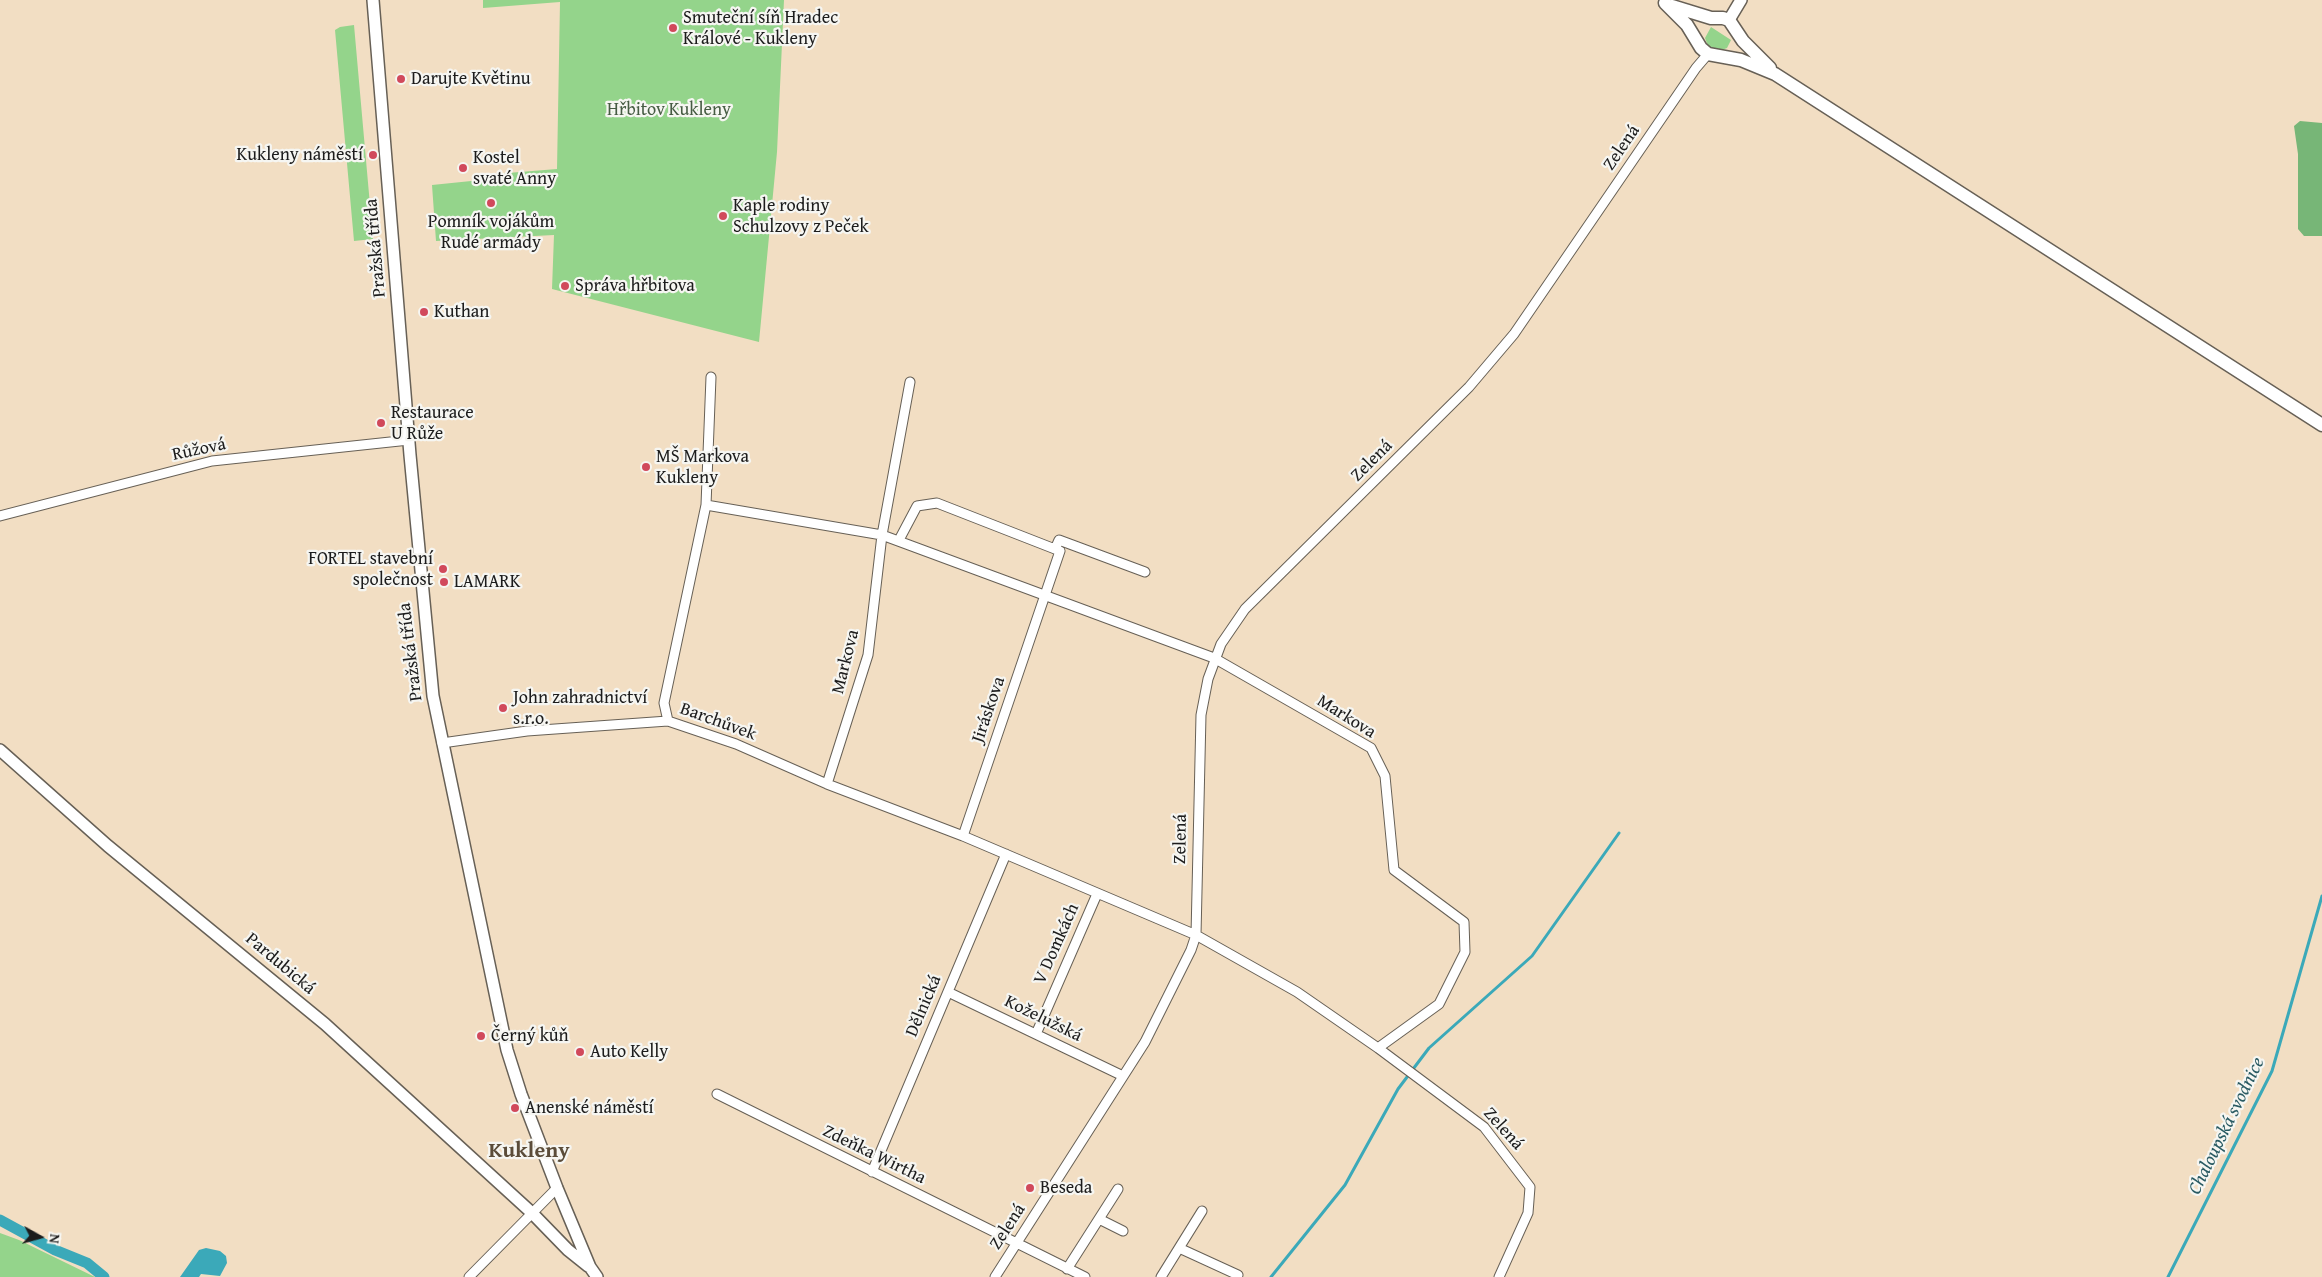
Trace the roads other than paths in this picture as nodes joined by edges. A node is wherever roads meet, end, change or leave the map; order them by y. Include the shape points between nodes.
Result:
1 (373, 0) edge
2 (1741, 0) edge
3 (1663, 1) edge
4 (1711, 18) junction
5 (1733, 25) junction
6 (1699, 44) junction
7 (1714, 56) junction
8 (1775, 74) junction
9 (711, 377) dead end
10 (910, 382) dead end
11 (2322, 425) edge
12 (409, 440) junction
13 (706, 505) junction
14 (0, 516) edge
15 (882, 535) junction
16 (899, 540) junction
17 (1055, 549) junction
18 (1145, 572) dead end
19 (1045, 595) junction
20 (1214, 658) junction
21 (668, 721) junction
22 (442, 743) junction
23 (0, 750) edge
24 (827, 784) junction
25 (963, 836) junction
26 (1006, 854) junction
27 (1097, 894) junction
28 (1196, 935) junction
29 (948, 992) junction
30 (1036, 1034) junction
31 (1378, 1048) junction
32 (1123, 1076) junction
33 (717, 1094) dead end
34 (872, 1172) junction
35 (557, 1188) junction
36 (1118, 1189) dead end
37 (1202, 1211) dead end
38 (532, 1213) junction
39 (1099, 1219) junction
40 (1123, 1231) dead end
41 (1017, 1243) junction
42 (1179, 1248) junction
43 (590, 1267) junction
44 (1067, 1269) junction
45 (1238, 1275) dead end
46 (469, 1277) edge
47 (597, 1277) edge
48 (995, 1277) edge
49 (1085, 1277) edge
50 (1161, 1277) edge
51 (1499, 1277) edge

1 - 12 street, Pražská třída
2 - 5 street
3 - 4 main road
3 - 6 main road via 1687,25
4 - 5 main road via 1723,18
4 - 6 main road via 1699,31
5 - 7 main road via 1738,36 1735,47 1731,52
5 - 8 main road via 1743,41
6 - 7 main road
7 - 8 main road via 1741,60
7 - 20 street, Zelená via 1696,68 1514,334 1469,387 1245,609
8 - 11 main road
9 - 13 street
10 - 15 street, Markova
12 - 14 street, Růžová via 212,461
12 - 22 street, Pražská třída via 426,642
13 - 15 street, Markova
13 - 21 street via 664,703
15 - 16 street, Markova
15 - 24 street, Markova via 868,655
16 - 17 street via 917,506 937,503
16 - 19 street, Markova
17 - 18 street via 1059,540
17 - 19 street via 1060,551
19 - 20 street, Markova
19 - 25 street, Jiráskova
20 - 28 street, Zelená via 1203,698 1200,731
20 - 31 street, Markova via 1371,748 1385,776 1394,870 1464,922 1465,952 1439,1004
21 - 22 street, Barchůvek via 527,731
21 - 24 street, Barchůvek via 736,744
22 - 35 street, Pražská třída via 507,1050
23 - 38 street, Pardubická via 108,846 325,1024
24 - 25 street
25 - 26 street
26 - 27 street
26 - 29 street, Dělnická
27 - 28 street
27 - 30 street, V Domkách
28 - 31 street, Zelená via 1297,992
28 - 32 street, Zelená via 1186,964 1145,1042
29 - 30 street, Koželužská
29 - 34 street, Dělnická
30 - 32 street, Koželužská
31 - 51 street, Zelená via 1484,1127 1530,1187 1528,1213
32 - 41 street, Zelená
33 - 34 street, Zdeňka Wirtha
34 - 41 street, Zdeňka Wirtha
35 - 38 street
35 - 43 street, Pražská třída
36 - 39 street
37 - 42 street
38 - 43 street, Pardubická via 568,1250
38 - 46 street
39 - 40 street
39 - 44 street
41 - 44 street, Zdeňka Wirtha
41 - 48 street, Zelená
42 - 45 street
42 - 50 street
43 - 47 street, Pražská třída
44 - 49 street, Zdeňka Wirtha

